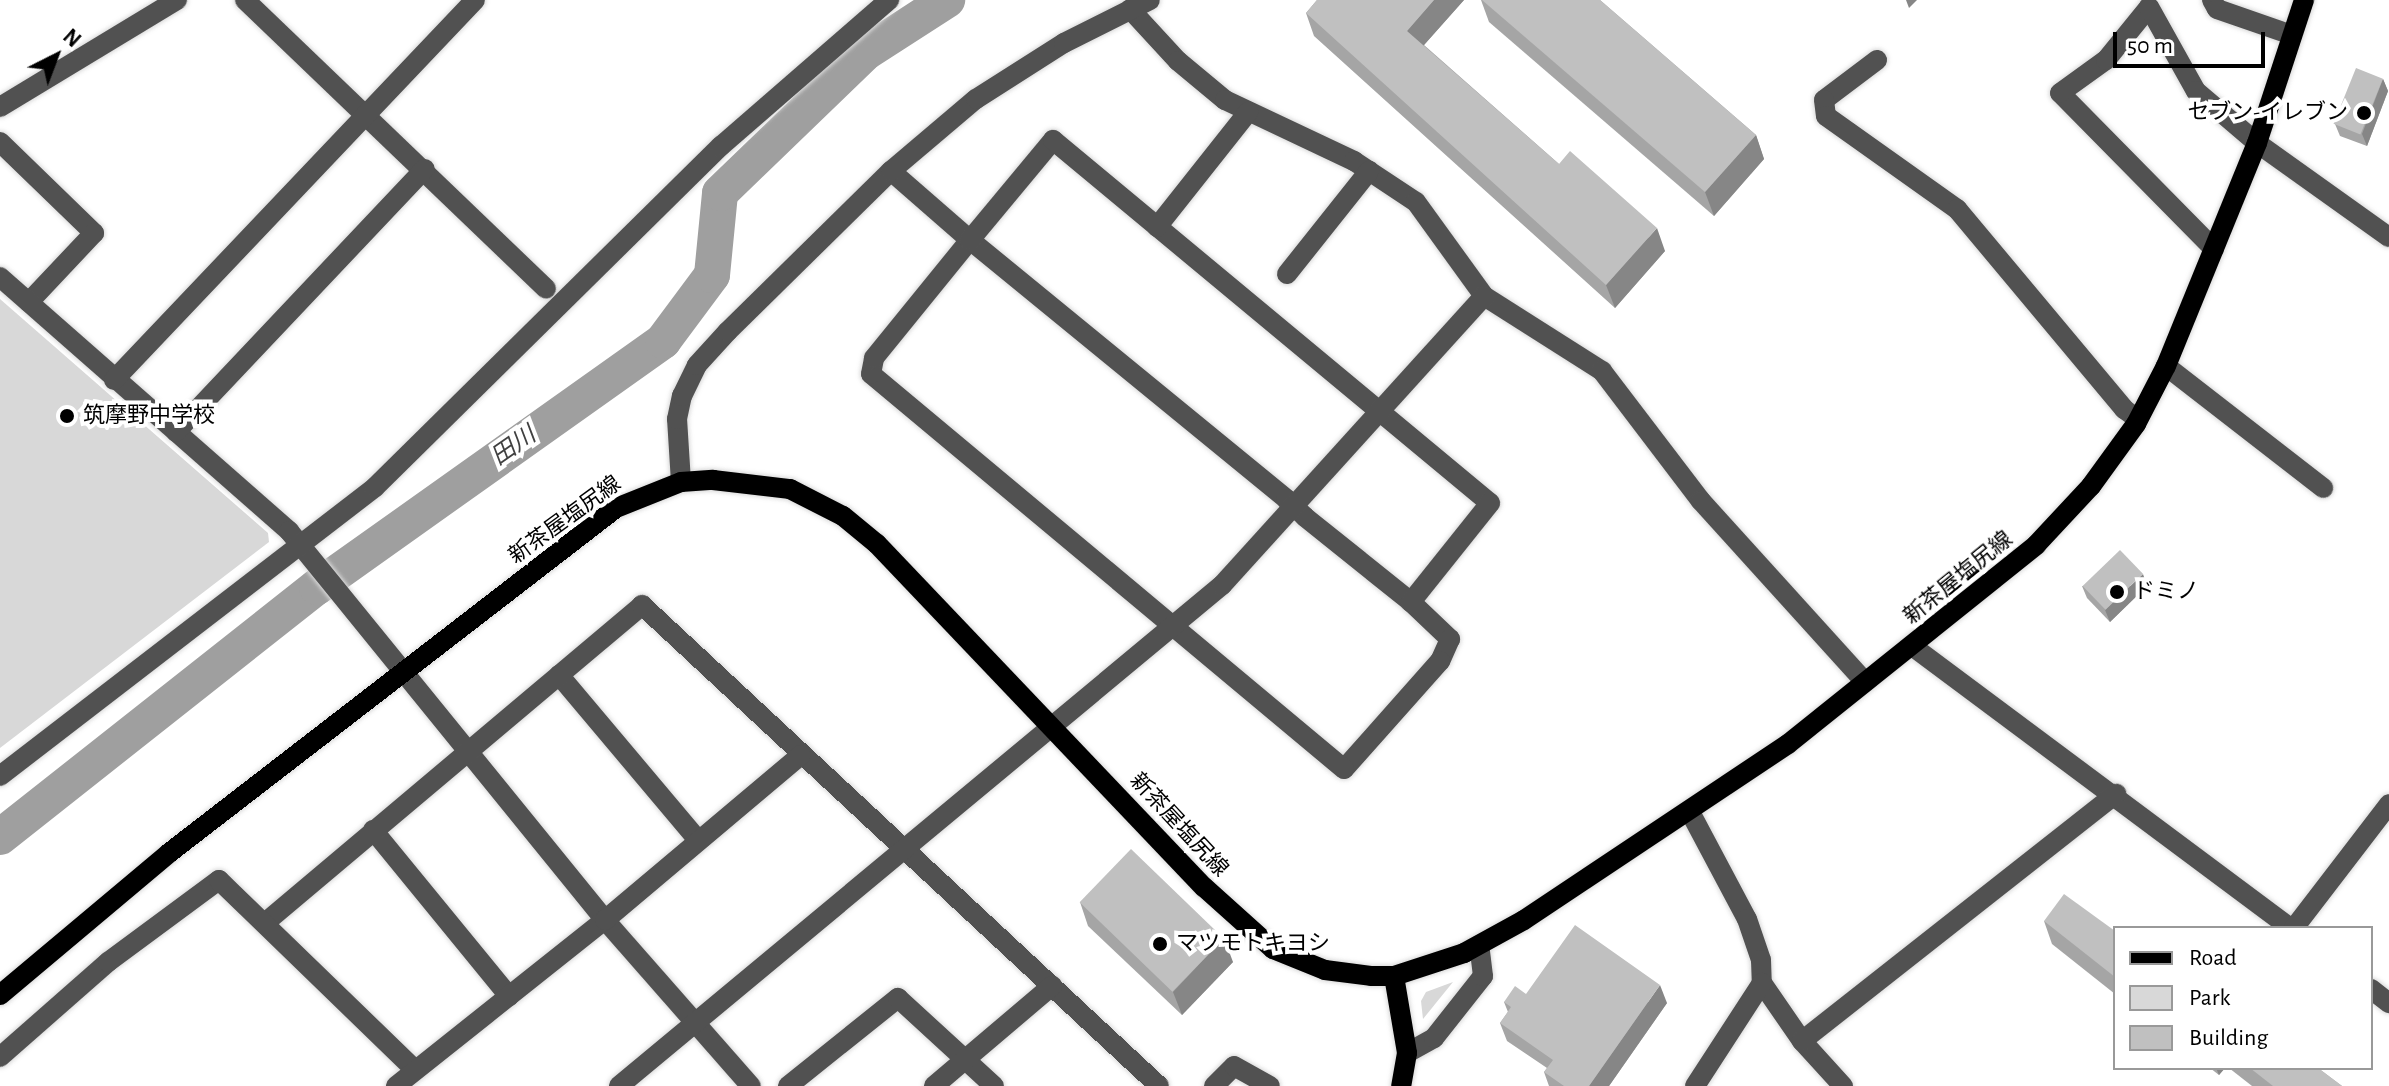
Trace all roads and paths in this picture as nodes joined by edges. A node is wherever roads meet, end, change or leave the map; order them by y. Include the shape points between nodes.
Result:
1 (177, 0) edge
2 (245, 0) edge
3 (475, 0) edge
4 (889, 0) edge
5 (1150, 0) edge
6 (2212, 0) edge
7 (2304, 0) edge
8 (1130, 9) junction
9 (2292, 35) junction
10 (1877, 60) dead end
11 (0, 107) edge
12 (1248, 112) junction
13 (366, 115) junction
14 (0, 142) edge
15 (2257, 143) junction
16 (425, 169) junction
17 (891, 171) junction
18 (1369, 171) junction
19 (1157, 227) junction
20 (2389, 237) edge
21 (970, 240) junction
22 (2214, 249) junction
23 (1287, 274) dead end
24 (0, 277) edge
25 (546, 289) dead end
26 (1484, 296) junction
27 (29, 302) junction
28 (2166, 366) junction
29 (114, 380) junction
30 (1380, 413) junction
31 (2138, 419) junction
32 (176, 432) junction
33 (681, 482) junction
34 (2323, 488) dead end
35 (1295, 508) junction
36 (303, 549) junction
37 (1411, 602) junction
38 (1175, 627) junction
39 (1912, 646) junction
40 (403, 672) junction
41 (559, 675) junction
42 (1865, 682) junction
43 (1056, 728) junction
44 (466, 749) junction
45 (801, 755) junction
46 (0, 776) edge
47 (2116, 794) junction
48 (2389, 804) edge
49 (1690, 812) junction
50 (373, 830) junction
51 (698, 840) junction
52 (908, 847) junction
53 (605, 920) junction
54 (266, 922) junction
55 (2289, 926) edge
56 (2294, 926) edge
57 (1479, 945) junction
58 (1394, 976) junction
59 (1762, 983) junction
60 (1052, 986) junction
61 (2373, 991) edge
62 (0, 995) edge
63 (509, 996) junction
64 (2389, 1003) edge
65 (696, 1023) junction
66 (1802, 1041) junction
67 (1407, 1053) junction
68 (0, 1057) edge
69 (965, 1058) junction
70 (414, 1069) junction
71 (396, 1086) edge
72 (619, 1086) edge
73 (751, 1086) edge
74 (788, 1086) edge
75 (934, 1086) edge
76 (994, 1086) edge
77 (1159, 1086) edge
78 (1214, 1086) edge
79 (1270, 1086) edge
80 (1401, 1086) edge
81 (1695, 1086) edge
82 (1843, 1086) edge

1 - 11 street
2 - 13 street
3 - 13 street
4 - 36 street via 721,146 415,451
5 - 8 street
6 - 9 street via 2217,9
7 - 9 main road, 新茶屋塩尻線
8 - 12 street via 1178,61
8 - 17 street via 976,99
9 - 15 main road, 新茶屋塩尻線
10 - 31 street via 1824,100 1826,116 1957,209 2124,409
12 - 18 street
12 - 19 street
13 - 16 street
13 - 29 street
14 - 27 street via 94,233
15 - 20 street
15 - 22 main road, 新茶屋塩尻線
15 - 22 street via 2196,91 2149,7 2106,60 2060,93
16 - 25 street
16 - 32 street
17 - 21 street
17 - 33 street via 697,365 677,419
18 - 23 street
18 - 26 street via 1416,202
19 - 21 street via 1053,140
19 - 30 street
21 - 35 street
21 - 38 street via 874,358 871,374
22 - 28 main road, 新茶屋塩尻線
24 - 27 street
26 - 30 street
26 - 42 street via 1602,371 1701,501
27 - 29 street
28 - 31 main road, 新茶屋塩尻線
28 - 34 street
29 - 32 street
30 - 35 street
30 - 37 street via 1490,503
31 - 39 main road, 新茶屋塩尻線 via 2091,486 2036,545
32 - 36 street
33 - 40 main road, 新茶屋塩尻線 via 616,508
33 - 43 main road, 新茶屋塩尻線 via 790,489 843,516 908,573
35 - 37 street
35 - 38 street
36 - 40 street
36 - 46 street
37 - 38 street via 1450,639 1440,661 1344,769
38 - 43 street
39 - 42 main road, 新茶屋塩尻線
39 - 47 street
40 - 44 street
40 - 62 main road, 新茶屋塩尻線 via 169,853
41 - 44 street
41 - 45 street via 642,605
41 - 51 street
42 - 49 main road, 新茶屋塩尻線
43 - 52 street
43 - 58 main road, 新茶屋塩尻線 via 1204,887 1273,949 1325,970
44 - 50 street
44 - 53 street
45 - 51 street
45 - 52 street
47 - 55 street
47 - 66 street
48 - 56 street
49 - 57 main road, 新茶屋塩尻線
49 - 59 street via 1747,919 1761,960
50 - 54 street
50 - 63 street
51 - 53 street
52 - 60 street
52 - 65 street
53 - 63 street
53 - 65 street
54 - 68 street via 219,880 108,962
54 - 70 street
57 - 58 main road, 新茶屋塩尻線
57 - 67 street via 1483,976 1434,1038
58 - 67 main road
59 - 66 street
59 - 81 street
60 - 69 street
60 - 77 street
61 - 64 street
63 - 70 street
65 - 72 street
65 - 73 street
66 - 82 street
67 - 80 main road
69 - 74 street via 898,998
69 - 75 street
69 - 76 street
70 - 71 street
78 - 79 street via 1234,1066

